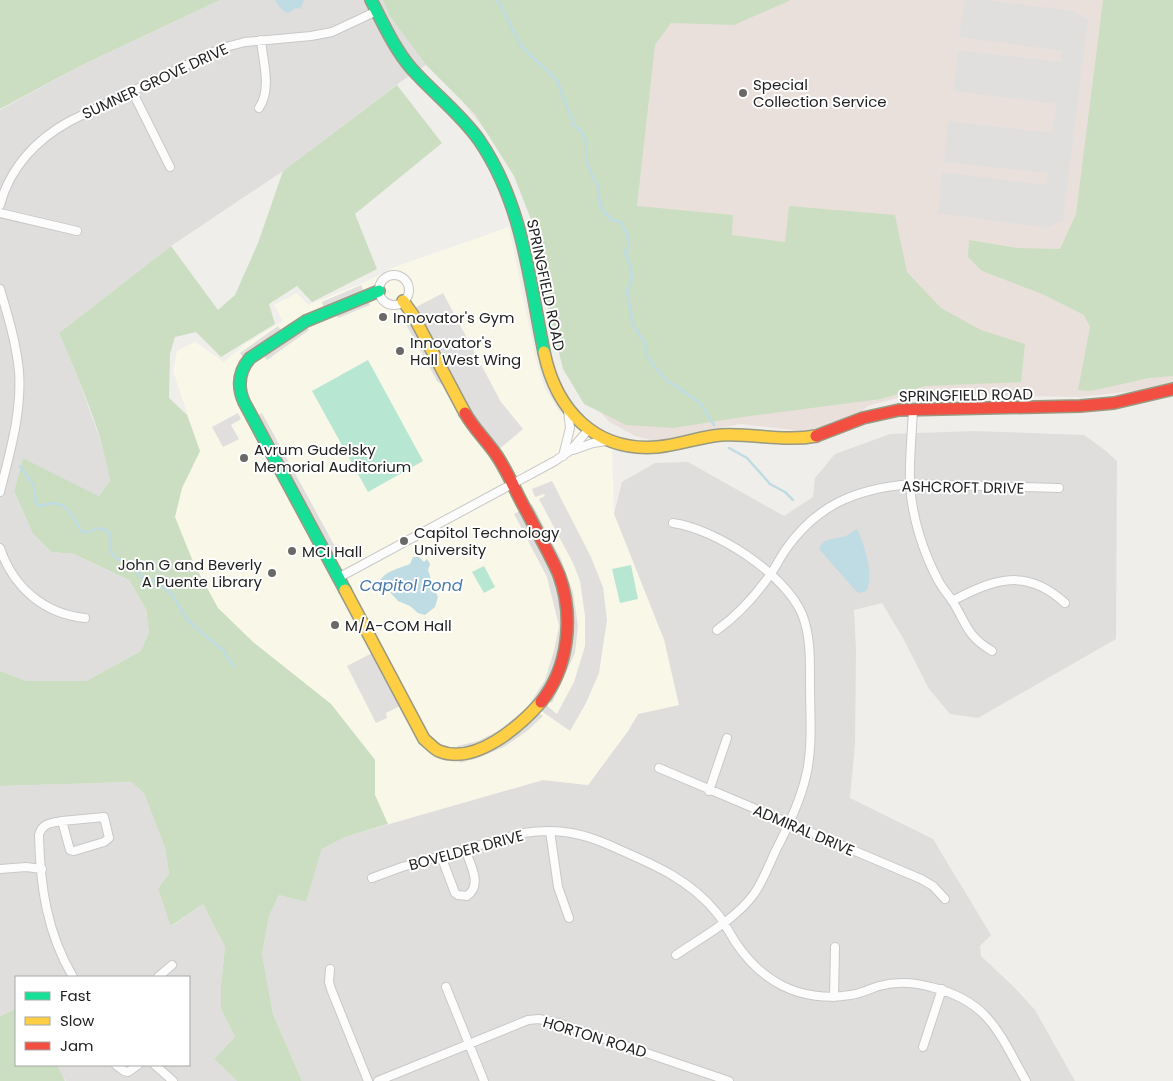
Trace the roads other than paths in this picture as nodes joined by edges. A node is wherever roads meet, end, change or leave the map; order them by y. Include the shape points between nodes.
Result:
1 (371, 0) edge
2 (377, 11) junction
3 (261, 40) junction
4 (132, 91) junction
5 (259, 108) dead end
6 (170, 167) dead end
7 (0, 205) edge
8 (0, 213) edge
9 (77, 232) dead end
10 (0, 288) edge
11 (379, 291) junction
12 (404, 301) junction
13 (1173, 389) edge
14 (913, 409) junction
15 (568, 410) junction
16 (588, 430) junction
17 (607, 441) junction
18 (571, 450) junction
19 (564, 456) junction
20 (512, 484) junction
21 (910, 484) junction
22 (1059, 488) dead end
23 (0, 492) edge
24 (673, 523) dead end
25 (0, 548) edge
26 (771, 574) junction
27 (338, 578) junction
28 (952, 601) junction
29 (1065, 603) dead end
30 (85, 618) dead end
31 (717, 630) dead end
32 (992, 651) dead end
33 (728, 738) dead end
34 (659, 768) dead end
35 (709, 791) junction
36 (62, 821) junction
37 (789, 823) junction
38 (550, 831) junction
39 (465, 849) junction
40 (441, 856) junction
41 (0, 869) edge
42 (42, 869) junction
43 (372, 878) dead end
44 (945, 899) dead end
45 (569, 918) dead end
46 (723, 922) junction
47 (835, 947) dead end
48 (676, 955) dead end
49 (172, 965) dead end
50 (330, 969) dead end
51 (72, 976) edge
52 (159, 976) edge
53 (446, 987) dead end
54 (942, 989) junction
55 (834, 997) junction
56 (468, 1044) junction
57 (923, 1047) dead end
58 (117, 1066) edge
59 (137, 1066) edge
60 (156, 1066) edge
61 (173, 1081) edge
62 (368, 1081) edge
63 (378, 1081) edge
64 (484, 1081) edge
65 (729, 1081) edge
66 (1026, 1081) edge

1 - 2 street, SPRINGFIELD ROAD
2 - 3 street, SUMNER GROVE DRIVE via 332,32
2 - 15 street, SPRINGFIELD ROAD via 411,67 479,139 505,190 524,241 550,378
3 - 4 street, SUMNER GROVE DRIVE via 222,48
3 - 5 street via 266,88 265,100
4 - 6 street
4 - 7 street, SUMNER GROVE DRIVE via 70,121 40,141 13,174
8 - 9 street
10 - 23 street via 19,372 14,436
11 - 12 street via 386,302 395,305
11 - 12 street via 385,278 400,276 408,287
11 - 27 street via 298,326 250,358 239,378 244,402
12 - 20 street via 469,420 497,457
13 - 14 street, SPRINGFIELD ROAD via 1114,403 1080,406
14 - 17 street, SPRINGFIELD ROAD via 874,415 818,436 796,439 727,434 649,448 630,448
14 - 21 street
15 - 16 street, SPRINGFIELD ROAD
15 - 19 street via 570,428
16 - 17 street, SPRINGFIELD ROAD
16 - 18 street
17 - 18 street
18 - 19 street
19 - 20 street
20 - 27 street
20 - 27 street via 559,578 566,602 567,630 561,664 545,697 526,720 495,741 464,753 445,754 432,748 424,739
21 - 22 street, ASHCROFT DRIVE
21 - 26 street, ASHCROFT DRIVE via 878,488 828,507 796,535
21 - 28 street via 921,538 938,580
24 - 26 street via 716,537
25 - 30 street via 15,579 31,596 52,610
26 - 31 street, ASHCROFT DRIVE via 735,616
26 - 37 street via 794,598 801,613 807,627 810,659 809,760 801,794
28 - 29 street via 988,584 1012,579 1041,585
28 - 32 street via 969,633
33 - 35 street
34 - 35 street, ADMIRAL DRIVE
35 - 37 street, ADMIRAL DRIVE
36 - 36 street via 104,817 109,838 70,850
36 - 42 street via 41,828
37 - 44 street, ADMIRAL DRIVE via 921,879
37 - 46 street via 755,893
38 - 39 street, BOVELDER DRIVE via 523,833
38 - 45 street via 558,887
38 - 46 street, BOVELDER DRIVE via 599,840 663,868 695,890
39 - 40 street, BOVELDER DRIVE
39 - 40 street via 476,885 467,896 455,893
40 - 43 street, BOVELDER DRIVE
41 - 42 street
42 - 51 street via 48,916 56,943
46 - 48 street
46 - 55 street, BOVELDER DRIVE via 746,956 773,980 800,993
47 - 55 street
49 - 52 street
50 - 62 street via 331,990
53 - 56 street
54 - 55 street, BOVELDER DRIVE via 898,983
54 - 57 street
54 - 66 street, BOVELDER DRIVE via 962,997 982,1011
56 - 63 street, HORTON ROAD
56 - 64 street
56 - 65 street, HORTON ROAD via 528,1020 548,1020
58 - 59 street via 128,1072
60 - 61 street

